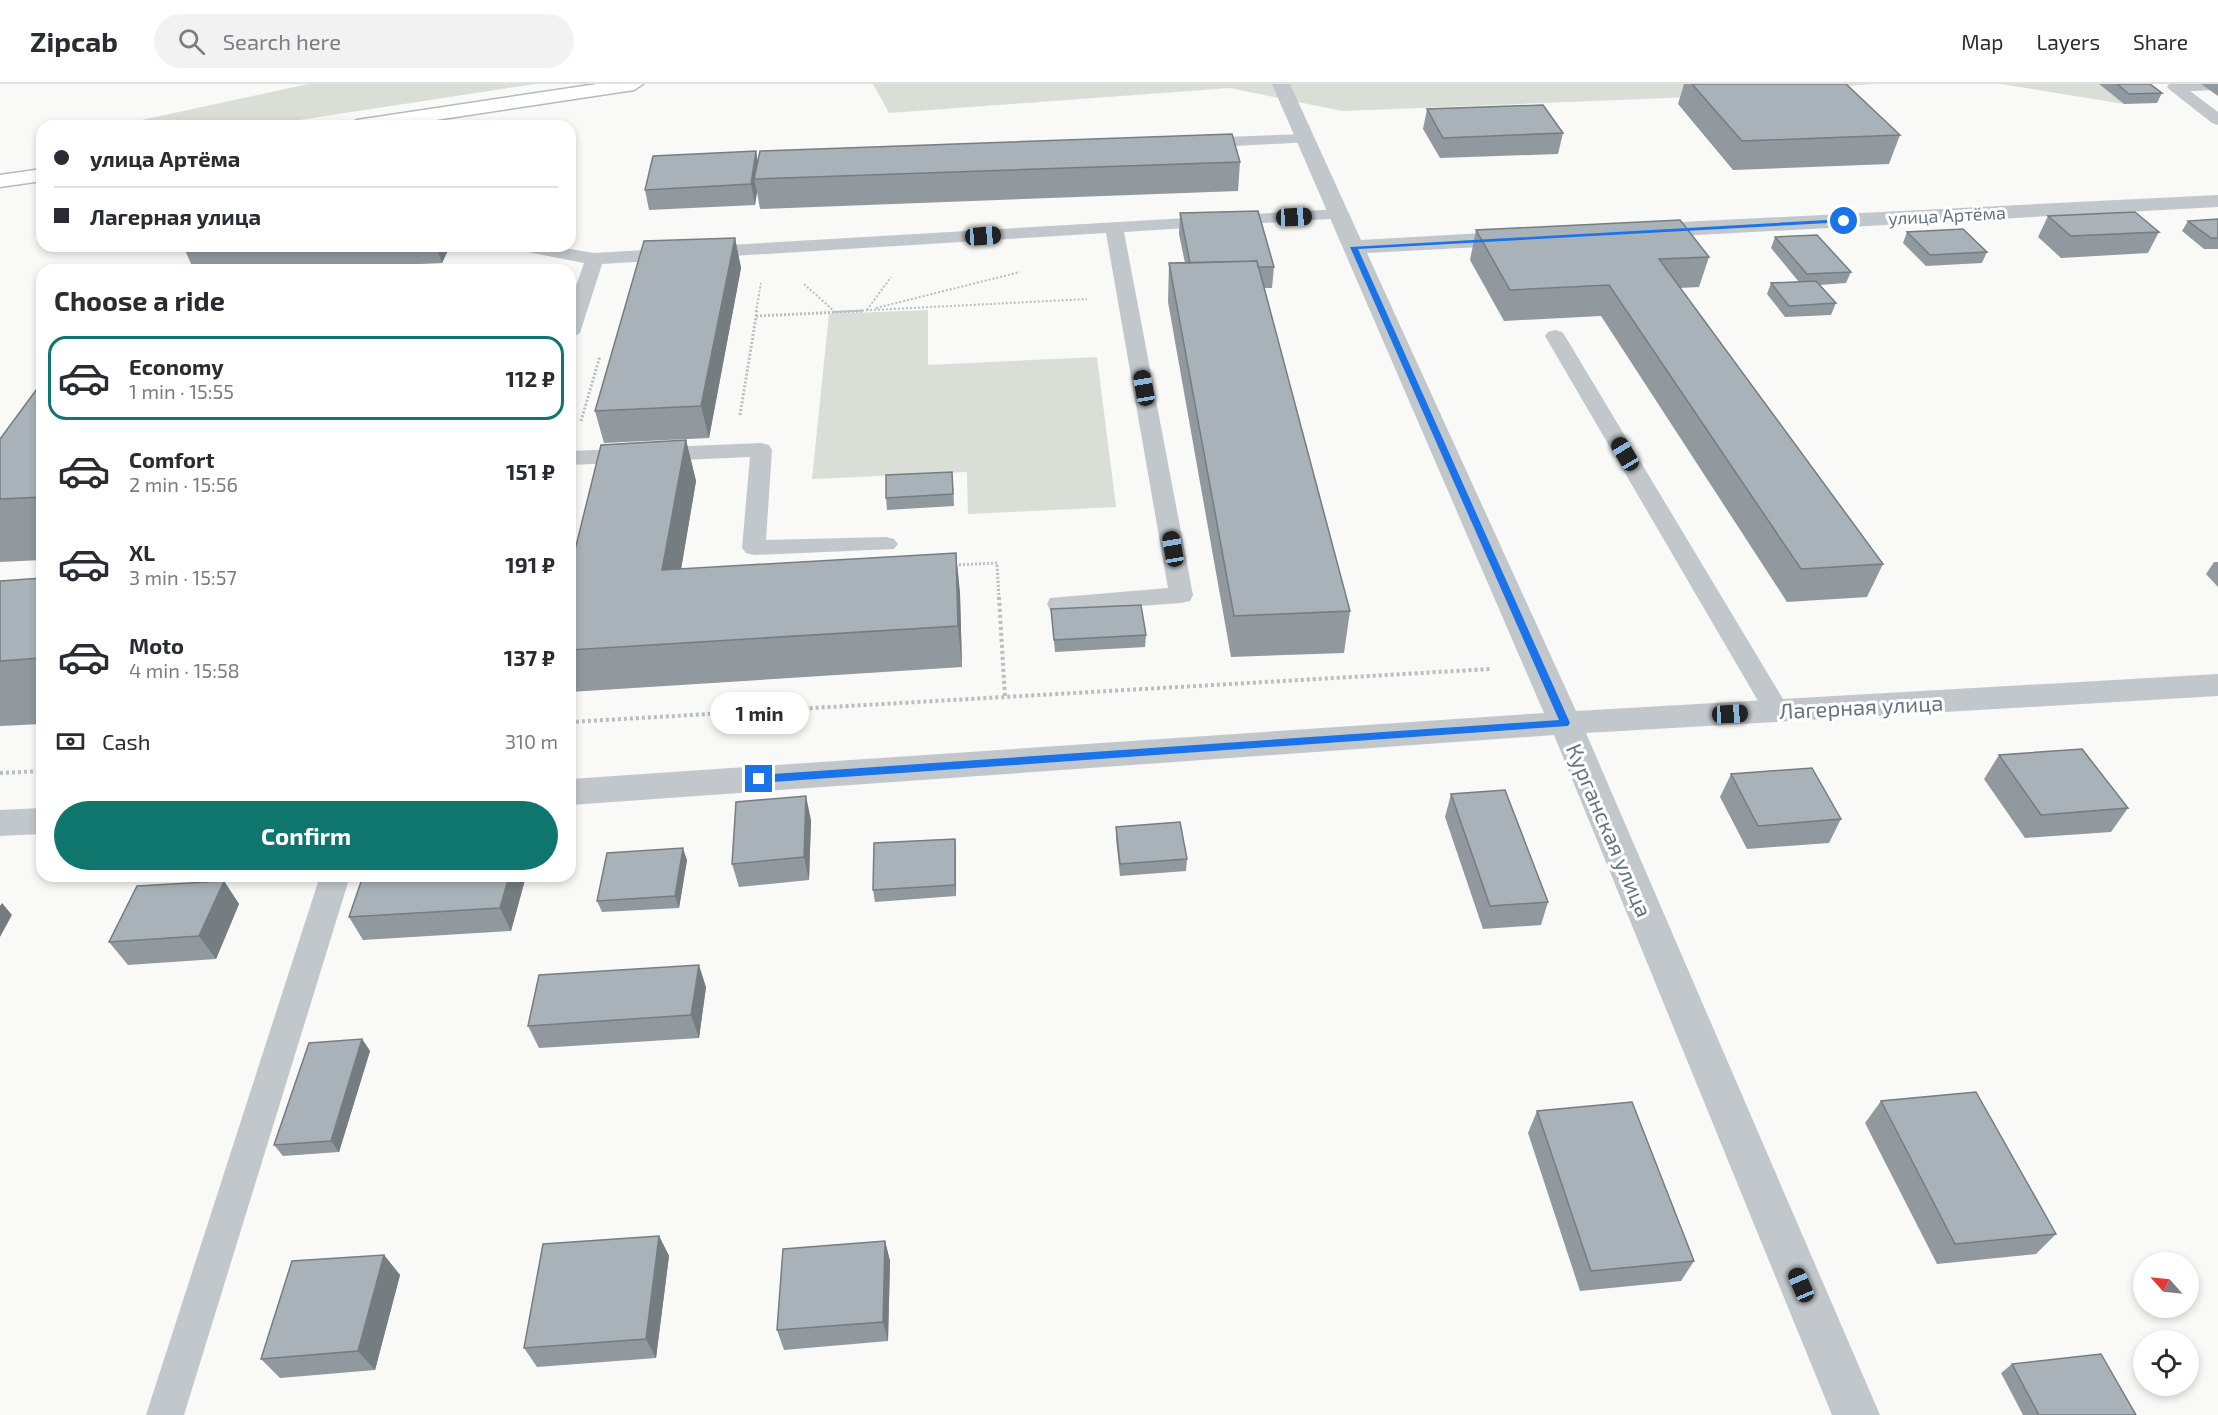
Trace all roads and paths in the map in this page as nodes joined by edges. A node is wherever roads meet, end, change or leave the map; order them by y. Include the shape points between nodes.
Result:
1 (634, 84) edge
2 (1281, 84) edge
3 (2218, 85) edge
4 (397, 120) edge
5 (2218, 120) edge
6 (1305, 139) junction
7 (1176, 144) edge
8 (36, 176) edge
9 (0, 181) edge
10 (2218, 201) edge
11 (1339, 214) junction
12 (1114, 228) junction
13 (1626, 232) edge
14 (1543, 237) edge
15 (1353, 247) junction
16 (555, 252) edge
17 (594, 259) junction
18 (1026, 270) dead end
19 (1127, 297) junction
20 (866, 310) junction
21 (576, 314) edge
22 (756, 316) dead end
23 (1555, 336) dead end
24 (576, 458) edge
25 (886, 544) dead end
26 (950, 565) edge
27 (1059, 604) dead end
28 (1540, 666) junction
29 (2218, 685) edge
30 (1005, 697) junction
31 (1777, 711) junction
32 (576, 722) edge
33 (1565, 723) junction
34 (36, 771) edge
35 (0, 773) edge
36 (576, 792) edge
37 (36, 821) edge
38 (0, 823) edge
39 (333, 882) edge
40 (165, 1415) edge
41 (1856, 1415) edge

1 - 4 main road
2 - 6 street, Курганская улица
3 - 5 lane via 2175,87
6 - 7 lane
6 - 11 street, Курганская улица
8 - 9 main road
10 - 13 street, улица Артёма
11 - 12 lane
11 - 15 street, Курганская улица
12 - 17 lane
12 - 19 lane
14 - 15 street
15 - 28 street, Курганская улица
16 - 17 lane
17 - 21 lane
18 - 20 path
19 - 20 path
19 - 27 lane via 1181,595
20 - 22 path
23 - 31 lane
24 - 25 lane via 761,450 754,548
26 - 30 path via 997,563
28 - 30 path
28 - 33 street, Курганская улица
29 - 31 street, Лагерная улица
30 - 32 path
31 - 33 street, Лагерная улица
33 - 36 street, Лагерная улица
33 - 41 street, Курганская улица
34 - 35 path
37 - 38 street
39 - 40 lane

